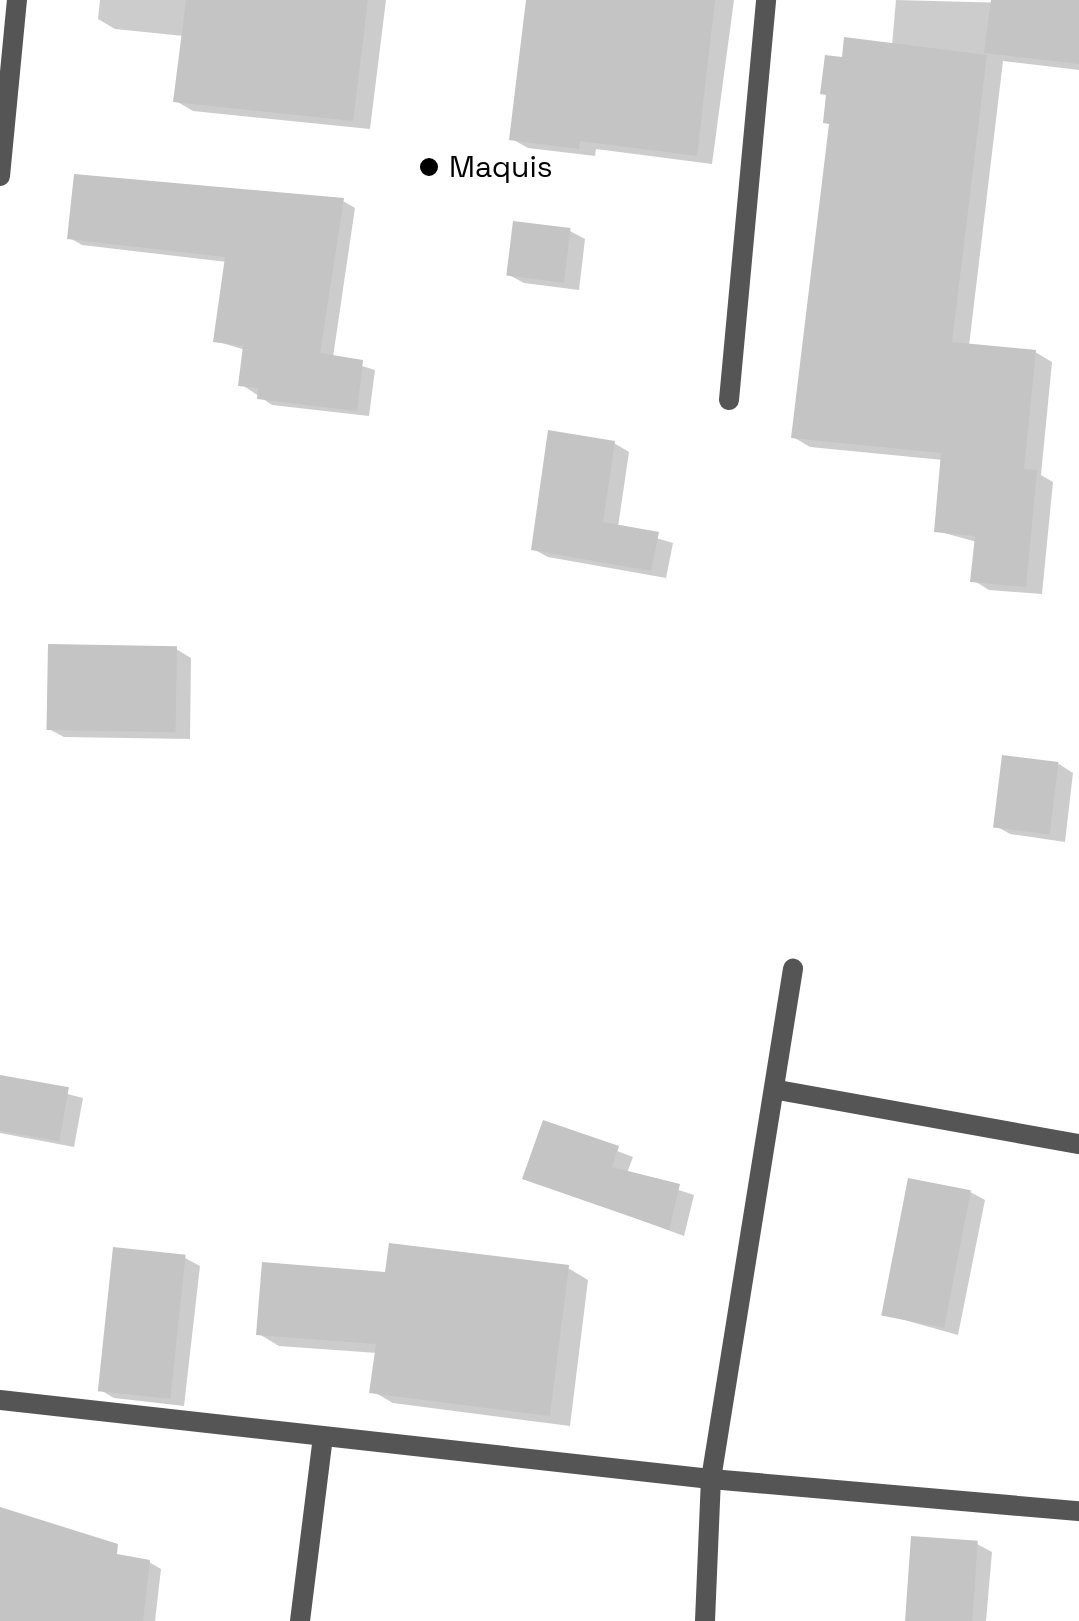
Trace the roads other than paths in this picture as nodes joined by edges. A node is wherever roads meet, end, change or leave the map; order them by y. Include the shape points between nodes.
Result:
1 (18, 0) edge
2 (766, 0) edge
3 (0, 176) edge
4 (729, 400) dead end
5 (793, 969) dead end
6 (778, 1090) junction
7 (1079, 1144) edge
8 (0, 1400) edge
9 (323, 1436) junction
10 (711, 1480) junction
11 (1079, 1511) edge
12 (300, 1621) edge
13 (706, 1621) edge

1 - 3 street
2 - 4 street
5 - 6 street
6 - 7 street
6 - 10 street
8 - 9 street
9 - 10 street
9 - 12 street
10 - 11 street
10 - 13 street

